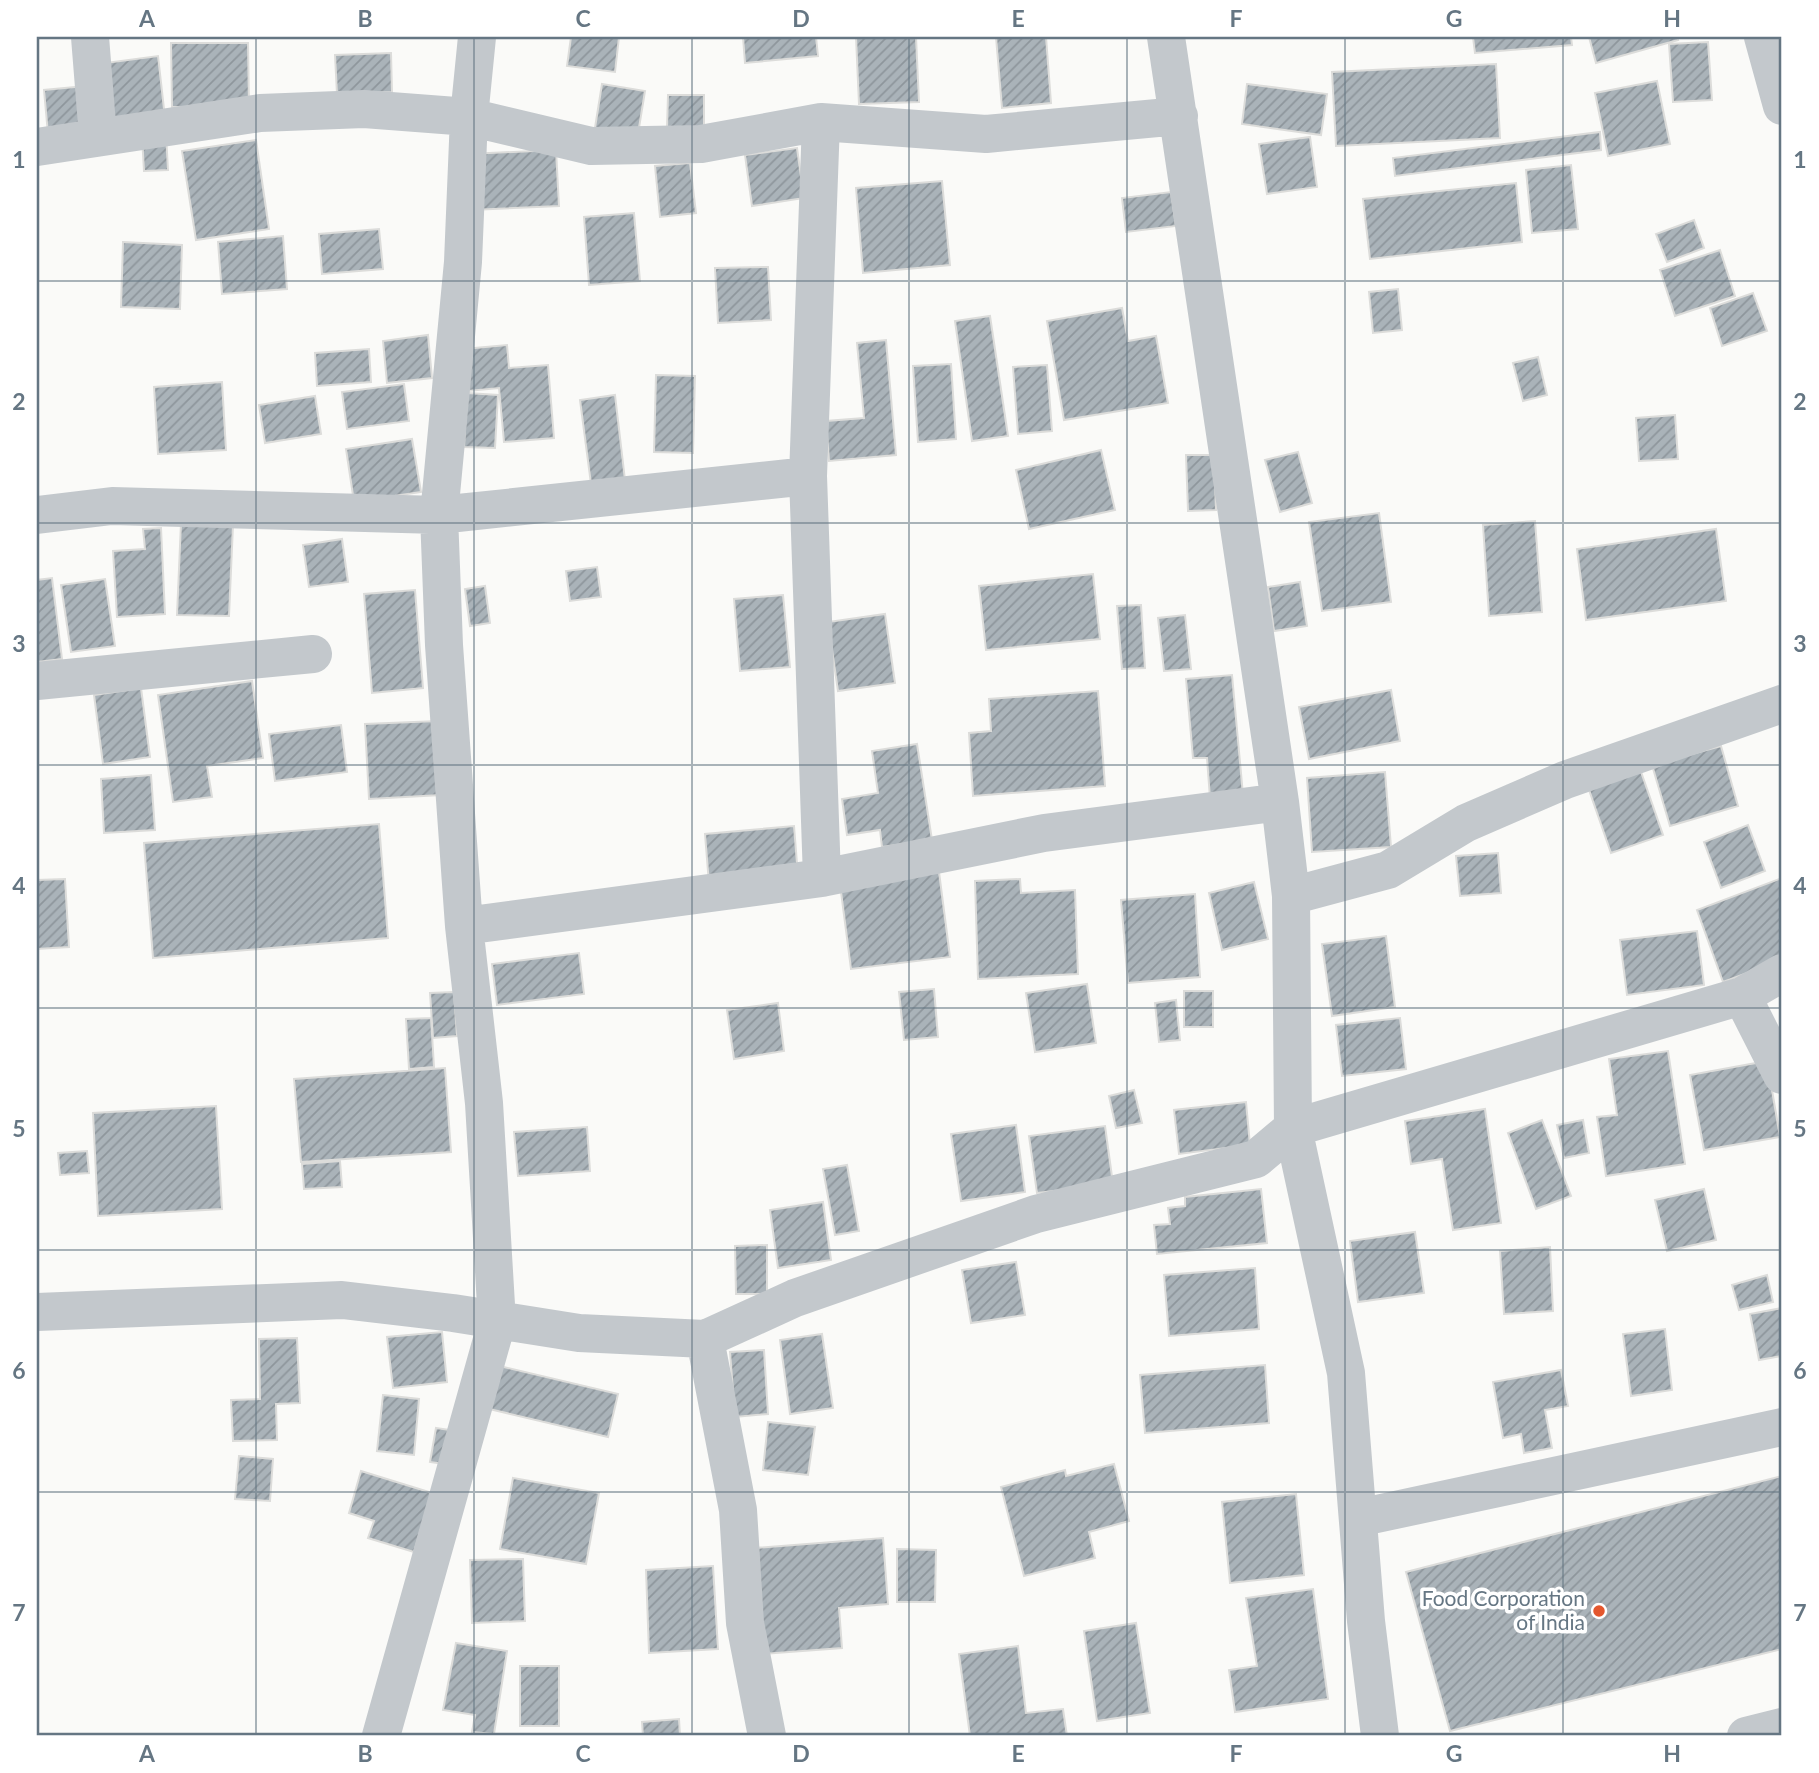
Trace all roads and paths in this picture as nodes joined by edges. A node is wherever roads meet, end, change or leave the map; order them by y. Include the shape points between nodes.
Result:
1 (90, 37) edge
2 (477, 37) edge
3 (1166, 37) edge
4 (1763, 37) edge
5 (1782, 106) edge
6 (1180, 116) junction
7 (469, 117) junction
8 (821, 122) junction
9 (99, 137) junction
10 (37, 147) edge
11 (808, 476) junction
12 (37, 515) edge
13 (439, 515) junction
14 (313, 654) dead end
15 (37, 681) edge
16 (1782, 704) edge
17 (1280, 802) junction
18 (822, 878) junction
19 (1291, 896) junction
20 (464, 926) junction
21 (1782, 973) edge
22 (1742, 996) junction
23 (1782, 1075) edge
24 (1293, 1128) junction
25 (37, 1312) edge
26 (497, 1321) junction
27 (705, 1339) junction
28 (1782, 1427) edge
29 (1358, 1518) junction
30 (1782, 1727) edge
31 (381, 1736) edge
32 (767, 1736) edge
33 (1380, 1736) edge
34 (1746, 1736) edge

1 - 9 street
2 - 7 street
3 - 6 street
4 - 5 street
6 - 8 street via 986,134
6 - 17 street
7 - 8 street via 591,146 701,144
7 - 9 street via 364,108 260,113
7 - 13 street via 463,262
8 - 11 street
9 - 10 street
11 - 13 street
11 - 18 street
12 - 13 street via 112,506
13 - 20 street
14 - 15 street
16 - 19 street via 1565,780 1465,823 1388,870
17 - 18 street via 1044,833
17 - 19 street
18 - 20 street
19 - 24 street
20 - 26 street via 484,1103
21 - 22 street
22 - 23 street
22 - 24 street
24 - 27 street via 1256,1159 1036,1214 795,1298
24 - 29 street via 1346,1373
25 - 26 street via 342,1300
26 - 27 street via 579,1333
26 - 31 street
27 - 32 street via 738,1510 745,1623
28 - 29 street
29 - 33 street
30 - 34 street

